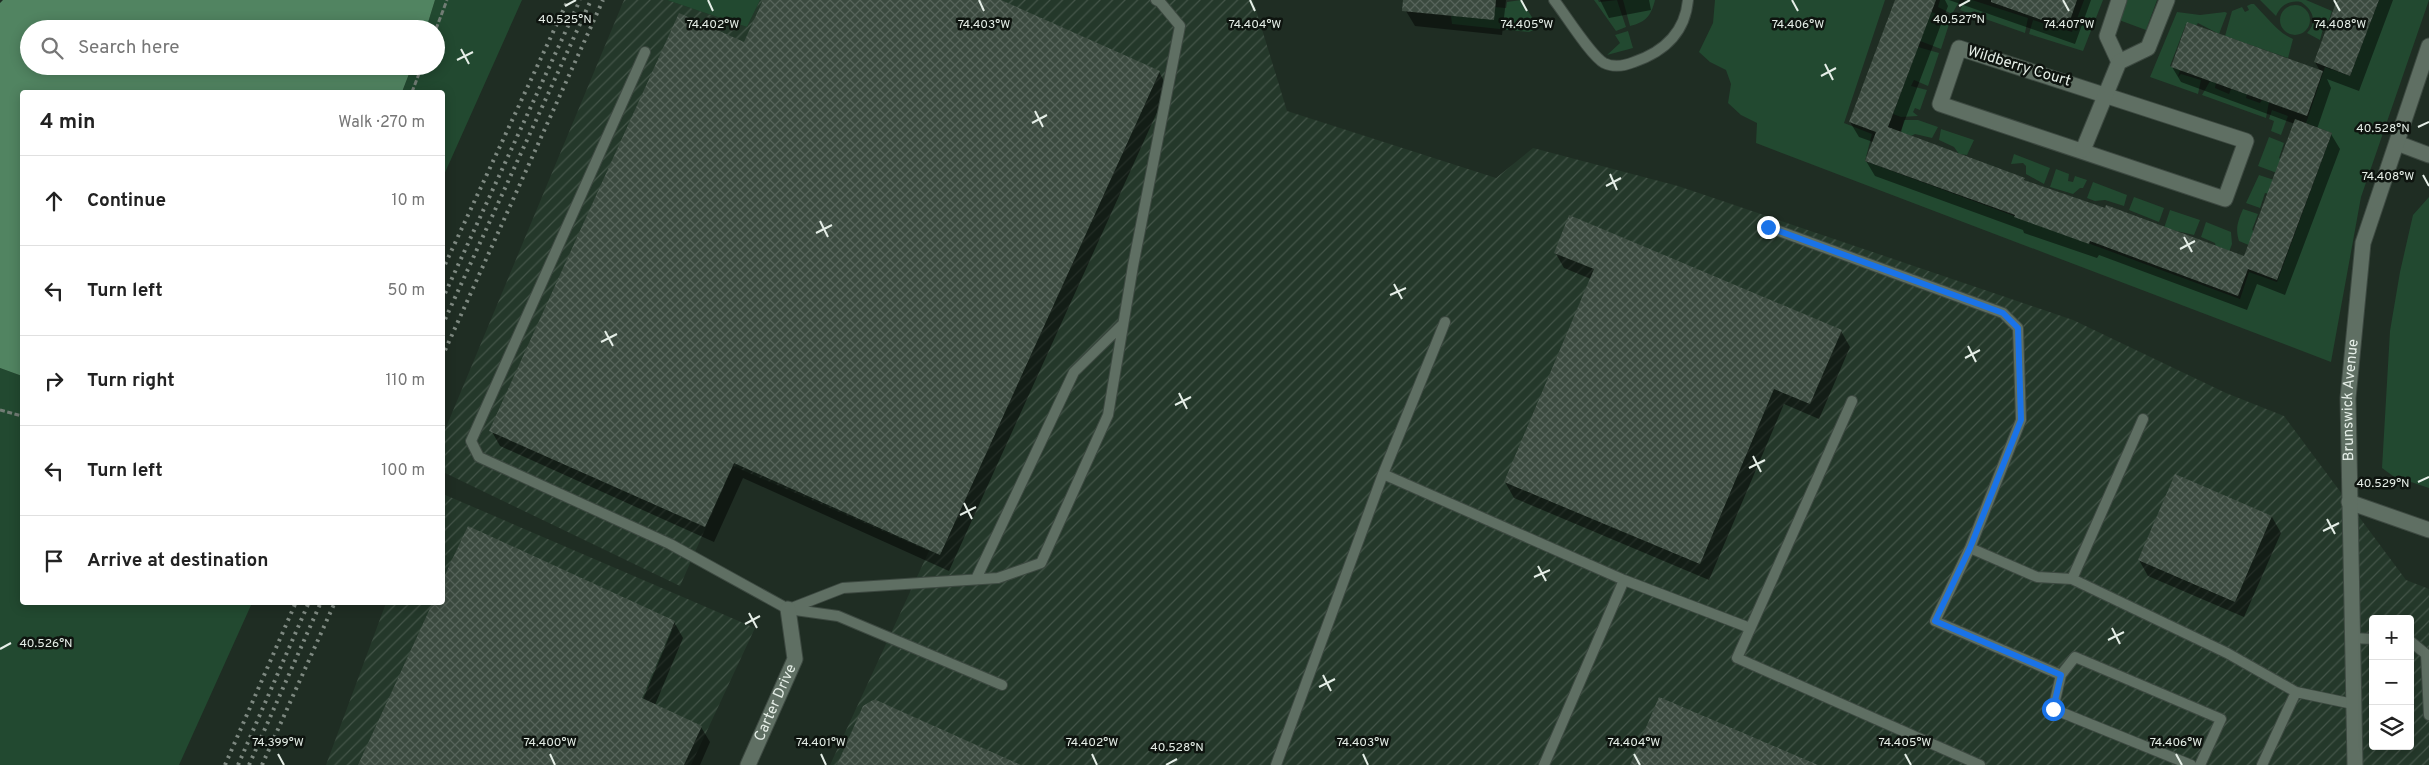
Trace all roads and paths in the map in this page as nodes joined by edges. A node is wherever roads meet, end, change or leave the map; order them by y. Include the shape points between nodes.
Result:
1 (447, 0) edge
2 (1156, 0) edge
3 (1554, 0) edge
4 (1688, 0) edge
5 (2119, 0) edge
6 (2167, 0) edge
7 (439, 20) edge
8 (2429, 46) edge
9 (645, 52) dead end
10 (2119, 62) junction
11 (419, 75) edge
12 (413, 90) edge
13 (2106, 95) junction
14 (2398, 143) junction
15 (2083, 150) junction
16 (2429, 155) edge
17 (1768, 227) dead end
18 (1445, 322) dead end
19 (1123, 324) junction
20 (1852, 401) dead end
21 (0, 410) edge
22 (20, 415) edge
23 (2143, 419) dead end
24 (1383, 474) junction
25 (2349, 502) junction
26 (2429, 530) edge
27 (1970, 548) junction
28 (976, 579) junction
29 (2072, 579) junction
30 (1624, 580) junction
31 (788, 609) junction
32 (1750, 628) junction
33 (2352, 638) junction
34 (2369, 638) edge
35 (2414, 644) edge
36 (2428, 673) edge
37 (2061, 675) junction
38 (1002, 685) dead end
39 (2296, 692) junction
40 (2353, 704) junction
41 (2429, 715) edge
42 (748, 765) edge
43 (1276, 765) edge
44 (1544, 765) edge
45 (1980, 765) edge
46 (2190, 765) edge
47 (2200, 765) edge
48 (2262, 765) edge
49 (2355, 765) edge

1 - 7 path
2 - 19 lane via 1180,26
3 - 4 lane via 1597,57 1613,66 1651,56 1665,47 1684,20
5 - 10 street via 2107,36
6 - 10 street via 2148,48
8 - 14 street, Brunswick Avenue
9 - 31 lane via 471,441 479,457 670,544
10 - 13 street
11 - 12 path
13 - 15 street
13 - 15 street, Wildberry Court via 2246,140 2225,199
13 - 15 street, Wildberry Court via 1958,48 1940,104
14 - 16 street
14 - 25 street, Brunswick Avenue via 2363,243 2348,398
17 - 27 lane via 2003,313 2018,328 2021,420
18 - 24 lane
19 - 28 lane via 1074,372
19 - 28 lane via 1108,414 1041,563 998,578
20 - 32 lane
21 - 22 path
23 - 29 lane
24 - 30 lane
24 - 43 lane
25 - 26 street
25 - 33 street, Brunswick Avenue
27 - 29 lane via 2037,576
27 - 37 lane via 1935,621
28 - 31 lane via 844,588
29 - 39 lane via 2228,653
30 - 32 lane
30 - 44 lane
31 - 38 lane via 838,616
31 - 42 street, Carter Drive via 794,660
32 - 45 lane via 1737,658
33 - 34 lane
33 - 40 street, Brunswick Avenue
35 - 36 lane via 2426,654
36 - 41 lane
37 - 46 lane via 2053,709
37 - 47 lane via 2075,657 2221,719
39 - 40 lane
39 - 48 lane
40 - 49 street, Brunswick Avenue

